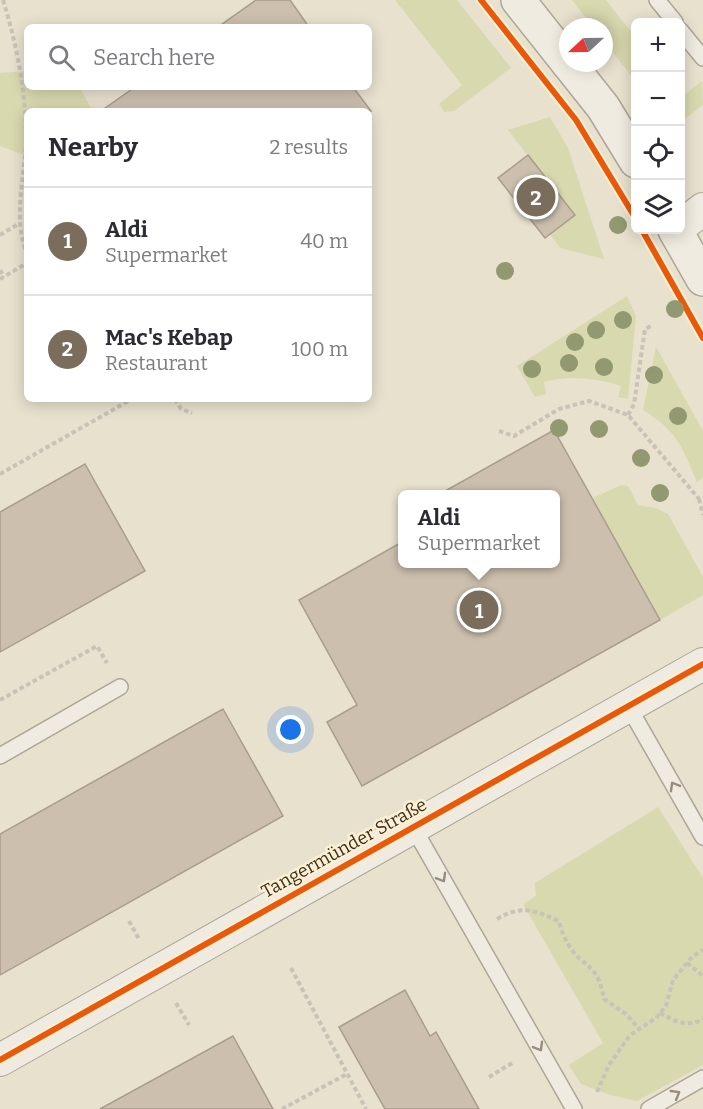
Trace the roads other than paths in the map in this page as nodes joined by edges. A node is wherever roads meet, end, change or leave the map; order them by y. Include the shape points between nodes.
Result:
1 (518, 0) edge
2 (657, 0) edge
3 (672, 18) edge
4 (685, 35) edge
5 (559, 52) edge
6 (703, 58) edge
7 (575, 72) edge
8 (631, 153) edge
9 (703, 209) edge
10 (685, 223) edge
11 (680, 234) edge
12 (703, 279) edge
13 (703, 664) edge
14 (120, 687) road end
15 (627, 704) junction
16 (0, 756) edge
17 (413, 827) junction
18 (703, 837) edge
19 (0, 1060) edge
20 (703, 1078) edge
21 (574, 1109) edge
22 (649, 1109) edge

1 - 5 street
2 - 3 lane
4 - 6 lane
7 - 8 street via 603,107
9 - 10 street
11 - 12 street
13 - 15 street, Tangermünder Straße
14 - 16 lane
15 - 17 street, Tangermünder Straße
18 -> 15 lane
17 - 19 street, Tangermünder Straße
17 -> 21 lane, Tangermünder Straße
22 -> 20 lane

